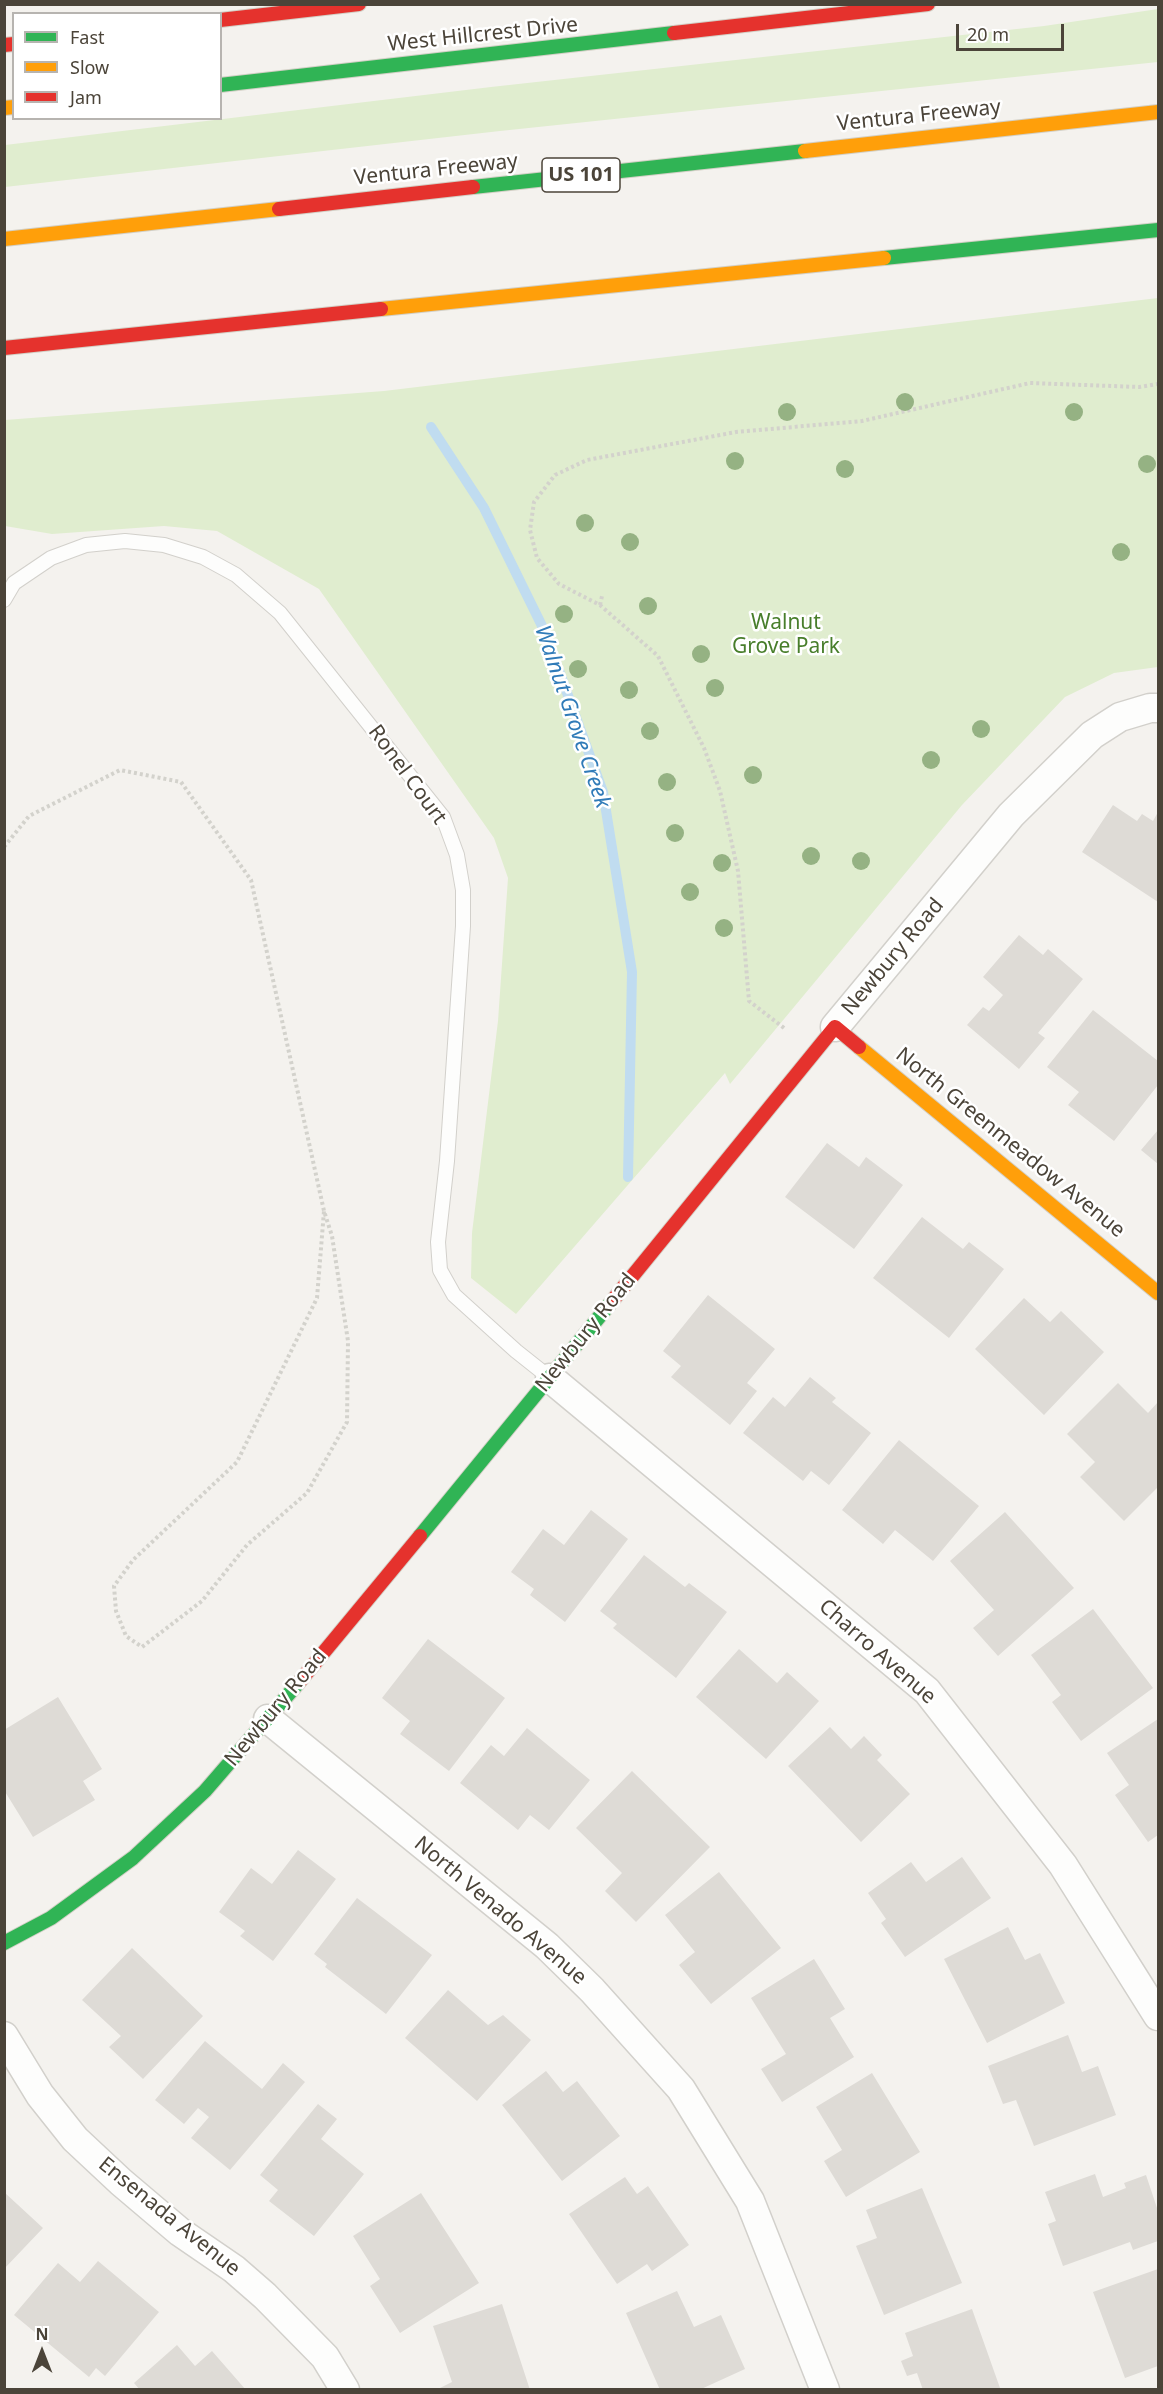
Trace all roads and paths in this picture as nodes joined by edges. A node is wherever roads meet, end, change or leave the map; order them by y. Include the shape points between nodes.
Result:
1 (359, 4) edge
2 (928, 4) edge
3 (222, 20) edge
4 (222, 85) edge
5 (1158, 112) edge
6 (1158, 230) edge
7 (4, 238) edge
8 (4, 348) edge
9 (1158, 384) edge
10 (602, 596) dead end
11 (4, 600) edge
12 (600, 605) junction
13 (1154, 708) edge
14 (4, 847) edge
15 (835, 1027) junction
16 (784, 1028) dead end
17 (324, 1211) junction
18 (1158, 1293) edge
19 (550, 1378) junction
20 (268, 1719) junction
21 (4, 1943) edge
22 (1158, 2016) edge
23 (4, 2036) edge
24 (345, 2390) edge
25 (825, 2390) edge

1 - 3 main road
2 - 4 main road, West Hillcrest Drive
5 - 7 main road, Ventura Freeway / US 101
6 - 8 main road
9 - 12 path via 1140,387 1030,383 862,421 736,432 587,460 555,475 534,502 530,530 537,558 559,584
10 - 12 path
11 - 19 lane, Ronel Court via 14,583 42,564 86,545 125,541 164,545 203,556 236,575 280,613 444,817 458,855 462,926 438,1242 440,1270 454,1295
12 - 16 path via 658,656 704,747 720,791 738,871 749,1001
13 - 15 street, Newbury Road via 1120,717 1092,735 1011,815
14 - 17 path via 29,816 120,770 181,782 251,880
15 - 18 main road, North Greenmeadow Avenue
15 - 19 main road, Newbury Road
17 - 17 path via 317,1298 237,1462 133,1560 114,1586 116,1611 126,1636 142,1647 202,1601 247,1545 307,1493 347,1422 348,1341 332,1236
19 - 20 main road, Newbury Road
19 - 22 street, Charro Avenue via 927,1691 1063,1865
20 - 21 main road, Newbury Road via 205,1791 133,1858 51,1918
20 - 25 street, North Venado Avenue via 547,1946 681,2089 750,2201
23 - 24 street, Ensenada Avenue via 40,2095 75,2139 180,2232 265,2296 325,2357

